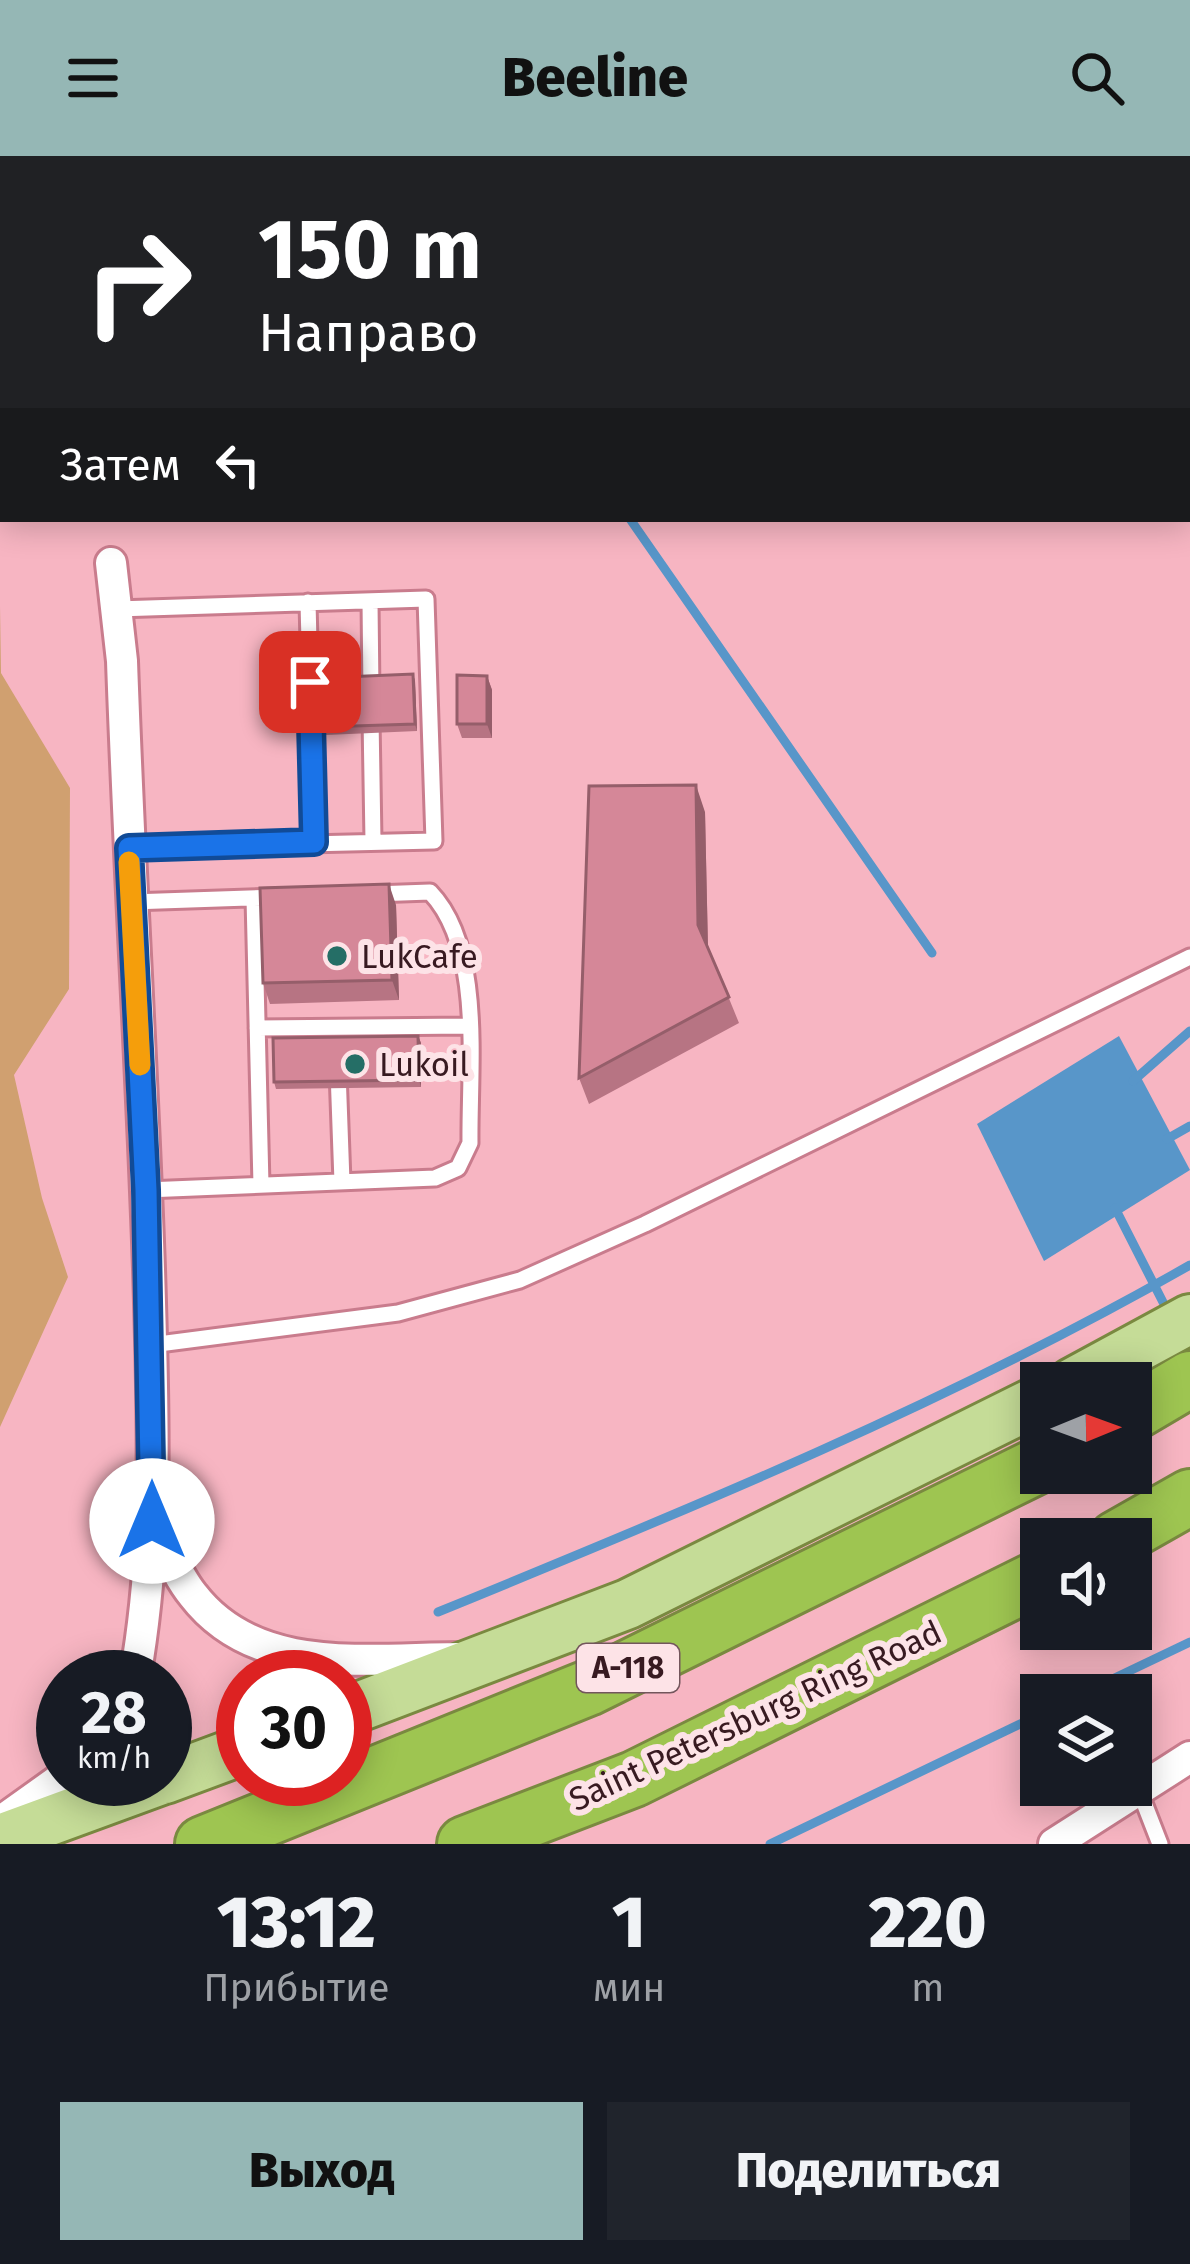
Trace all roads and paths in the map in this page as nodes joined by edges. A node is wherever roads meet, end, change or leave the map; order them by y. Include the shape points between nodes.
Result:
1 (111, 563) dead end
2 (370, 601) junction
3 (308, 602) junction
4 (117, 609) junction
5 (314, 842) junction
6 (373, 842) junction
7 (129, 848) junction
8 (364, 894) edge
9 (298, 896) edge
10 (254, 898) junction
11 (131, 902) junction
12 (1190, 957) edge
13 (336, 1026) junction
14 (468, 1026) junction
15 (257, 1028) junction
16 (342, 1182) junction
17 (261, 1185) junction
18 (146, 1190) junction
19 (1190, 1319) edge
20 (151, 1345) junction
21 (1111, 1362) edge
22 (1190, 1379) edge
23 (1152, 1402) edge
24 (1020, 1409) edge
25 (1020, 1474) edge
26 (1190, 1497) edge
27 (1152, 1519) edge
28 (152, 1521) junction
29 (1020, 1586) edge
30 (140, 1650) edge
31 (491, 1658) junction
32 (372, 1702) edge
33 (1190, 1757) edge
34 (1152, 1779) edge
35 (36, 1796) edge
36 (91, 1806) edge
37 (1110, 1806) edge
38 (1145, 1806) edge
39 (0, 1822) edge
40 (0, 1840) edge
41 (203, 1844) edge
42 (465, 1844) edge
43 (1054, 1844) edge
44 (1160, 1844) edge

1 - 4 street
2 - 3 lane
2 - 6 lane
2 - 6 lane via 426,599 434,841
3 - 4 lane
3 - 5 lane
4 - 7 street
5 - 6 lane
5 - 7 lane
7 - 11 street
8 - 14 lane via 430,892 450,913 463,946
9 - 10 lane
10 - 11 lane
10 - 15 lane
11 - 18 street
12 - 20 lane via 520,1280 398,1313
13 - 14 lane
13 - 15 lane
13 - 16 lane
14 - 16 lane via 470,1143 458,1168 435,1178
15 - 17 lane
16 - 17 lane
17 - 18 lane
18 - 20 street
19 - 21 main road
20 - 28 street
22 - 23 highway
24 - 31 main road via 628,1604
25 - 41 highway, А-118 via 588,1688
26 - 27 highway
28 - 30 street
28 - 31 street via 193,1594 235,1635 298,1658
29 - 42 highway, Saint Petersburg Ring Road via 634,1779
31 - 32 main road
33 - 34 street
35 - 39 street
36 - 40 main road
37 - 43 street
38 - 44 lane

